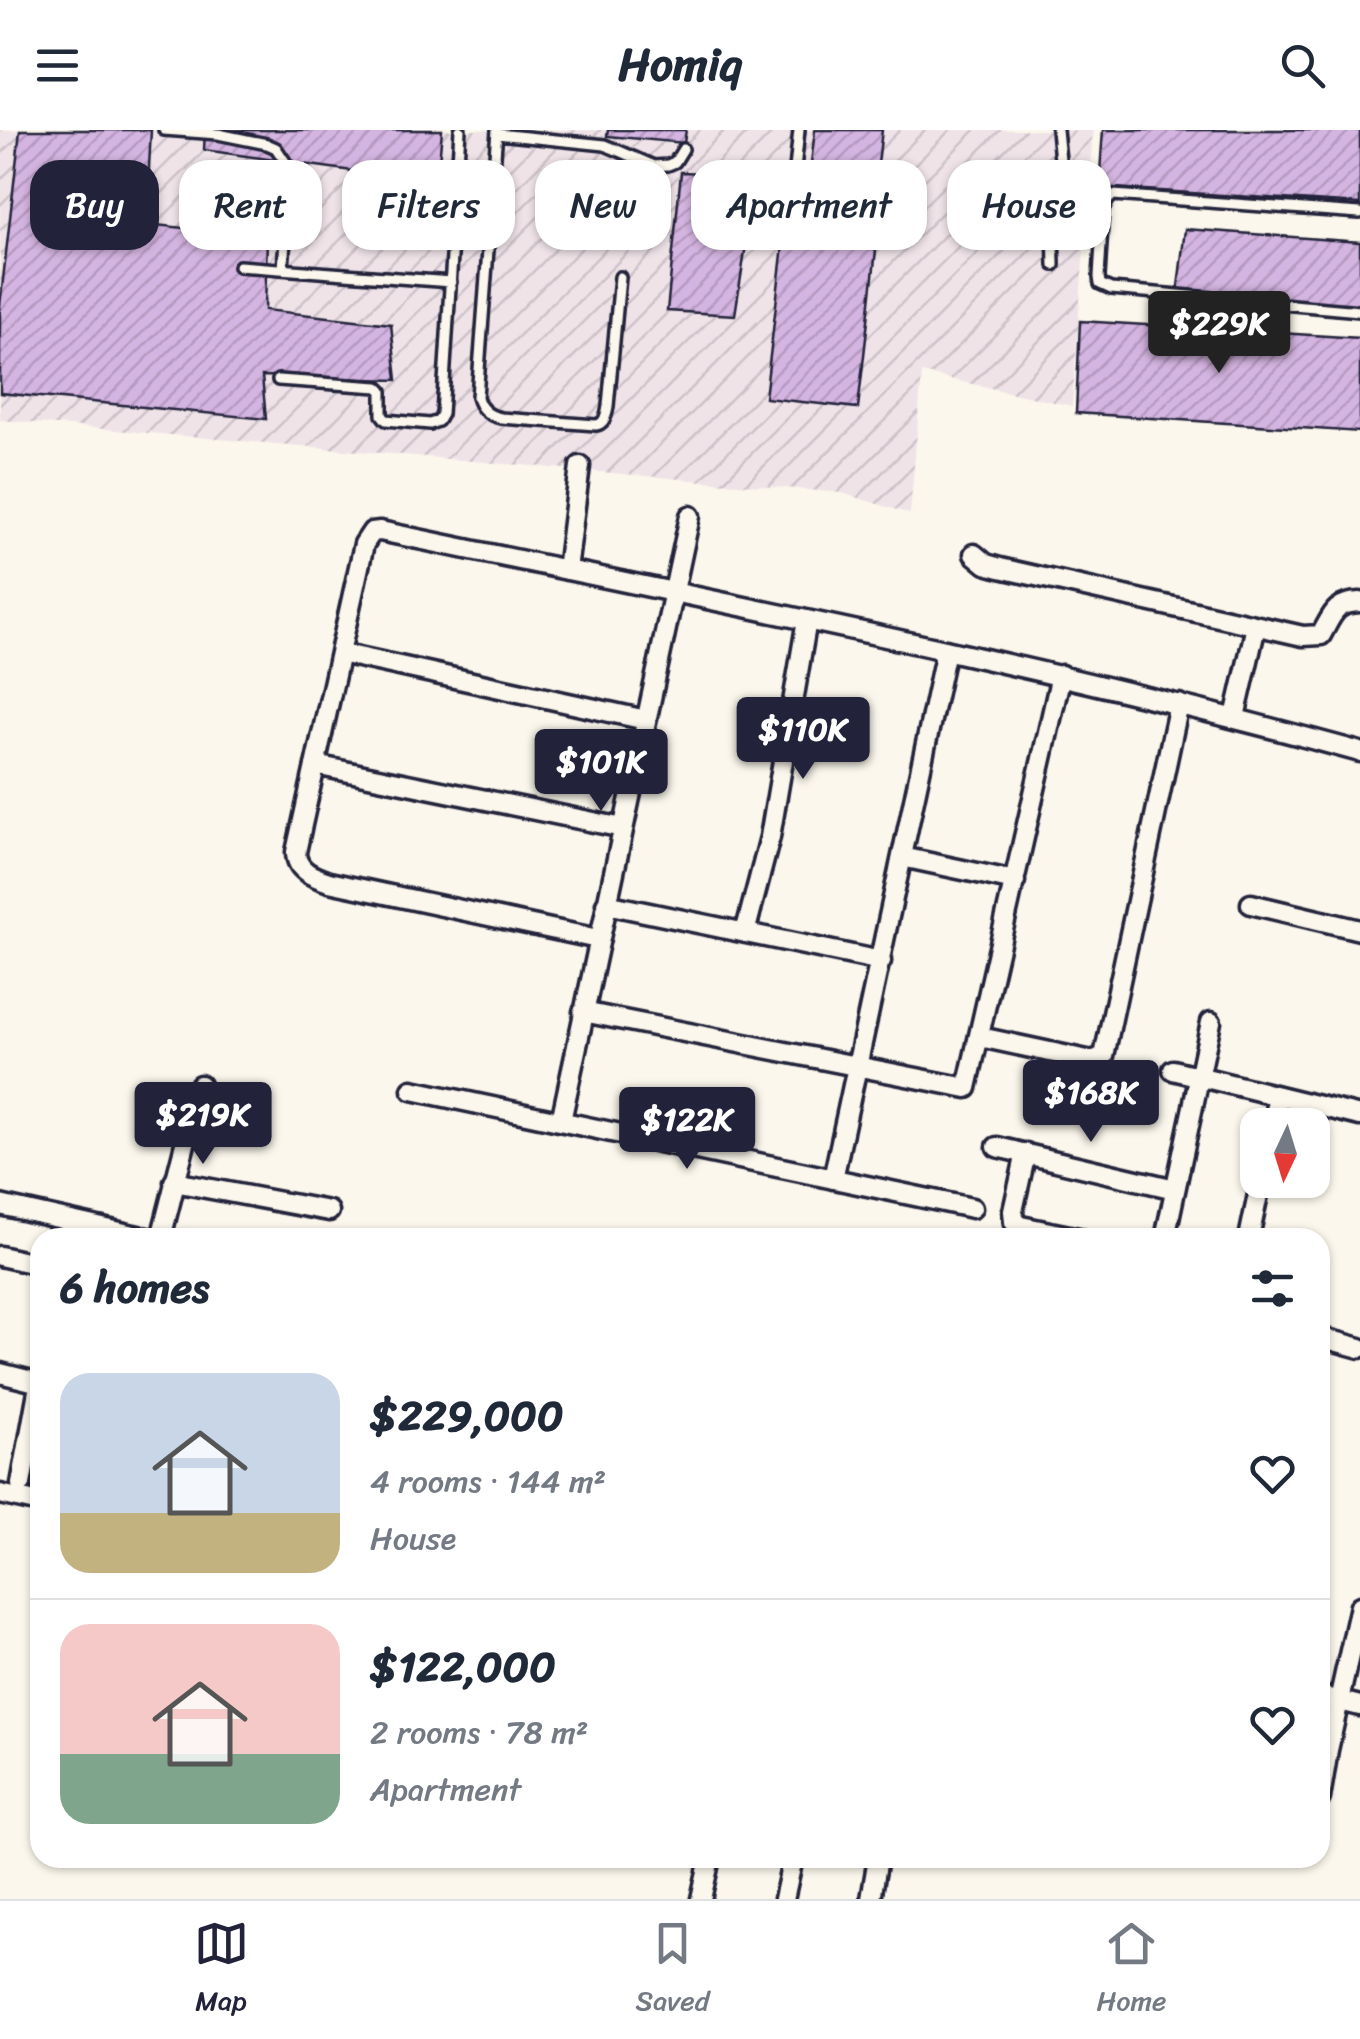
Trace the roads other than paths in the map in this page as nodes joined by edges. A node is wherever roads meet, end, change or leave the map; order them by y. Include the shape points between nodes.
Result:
1 (164, 130) edge
2 (460, 130) edge
3 (799, 130) edge
4 (1057, 130) edge
5 (497, 132) edge
6 (683, 148) dead end
7 (796, 160) edge
8 (1360, 213) edge
9 (1054, 264) dead end
10 (239, 266) dead end
11 (283, 269) junction
12 (620, 277) dead end
13 (450, 282) junction
14 (1360, 311) edge
15 (278, 380) dead end
16 (580, 466) dead end
17 (690, 516) dead end
18 (974, 554) dead end
19 (567, 570) junction
20 (674, 593) junction
21 (1360, 602) edge
22 (806, 620) junction
23 (1256, 626) junction
24 (946, 650) junction
25 (340, 652) junction
26 (1061, 675) junction
27 (1179, 704) junction
28 (1236, 718) junction
29 (646, 720) junction
30 (1360, 752) edge
31 (315, 765) junction
32 (622, 828) junction
33 (902, 857) junction
34 (1015, 881) junction
35 (606, 904) junction
36 (1251, 904) dead end
37 (1360, 930) edge
38 (745, 933) junction
39 (598, 939) junction
40 (880, 960) junction
41 (583, 1012) junction
42 (1211, 1022) dead end
43 (980, 1037) junction
44 (858, 1067) junction
45 (1172, 1070) dead end
46 (1199, 1077) junction
47 (200, 1085) dead end
48 (412, 1090) dead end
49 (1278, 1096) junction
50 (1276, 1108) edge
51 (1360, 1116) edge
52 (561, 1122) junction
53 (997, 1146) dead end
54 (1026, 1154) junction
55 (833, 1178) junction
56 (174, 1182) junction
57 (1175, 1189) junction
58 (1257, 1198) edge
59 (0, 1205) edge
60 (972, 1208) dead end
61 (330, 1211) dead end
62 (102, 1228) edge
63 (163, 1228) edge
64 (1031, 1228) edge
65 (1167, 1228) edge
66 (1251, 1228) edge
67 (0, 1256) edge
68 (30, 1263) edge
69 (1330, 1340) edge
70 (1360, 1348) edge
71 (0, 1373) edge
72 (30, 1380) edge
73 (30, 1439) edge
74 (22, 1484) dead end
75 (0, 1494) edge
76 (30, 1501) edge
77 (1360, 1606) edge
78 (1330, 1696) edge
79 (1330, 1699) edge
80 (1360, 1706) edge
81 (708, 1868) edge
82 (790, 1868) edge
83 (876, 1868) edge
84 (700, 1899) edge
85 (784, 1899) edge
86 (871, 1899) edge

1 - 11 lane via 276,148 290,169
2 - 13 lane
3 - 7 lane
4 - 9 lane via 1064,200 1052,226
5 - 6 lane via 605,146 654,166 675,162
5 - 12 lane via 477,396 486,412 602,423
8 - 14 lane via 1113,195 1103,210 1099,277 1111,289
10 - 11 lane
11 - 13 lane
13 - 15 lane via 442,414 436,423 386,420 378,386
16 - 19 street
17 - 20 street
18 - 23 street via 1000,568
19 - 20 street
19 - 25 street via 372,532
20 - 22 street
20 - 29 street
21 - 23 street via 1335,610 1316,636
22 - 24 street
22 - 38 street via 770,837
23 - 28 street
24 - 26 street
24 - 33 street
25 - 29 street
25 - 31 street
26 - 27 street
26 - 34 street
27 - 28 street
27 - 43 street via 1104,1056 1092,1061
28 - 30 street
29 - 32 street
31 - 32 street
31 - 39 street via 295,858 314,877
32 - 35 street
33 - 34 street
33 - 40 street
34 - 43 street
35 - 38 street
35 - 39 street
36 - 37 street
38 - 40 street
39 - 41 street
40 - 44 street
41 - 44 street
41 - 52 street
42 - 46 street
43 - 44 street via 965,1089
44 - 55 street
45 - 46 street
46 - 49 street
46 - 57 street
47 - 56 street
48 - 52 street
49 - 50 street
49 - 51 street
52 - 55 street
53 - 54 street
54 - 57 street
54 - 64 street via 1013,1211 1014,1222
55 - 60 street
56 - 61 street
56 - 63 street
57 - 65 street
58 - 66 street
59 - 62 street
67 - 68 street
69 - 70 street
71 - 72 street
73 - 74 street
75 - 76 street
77 - 78 street
79 - 80 street
81 - 84 street
82 - 85 street
83 - 86 street

